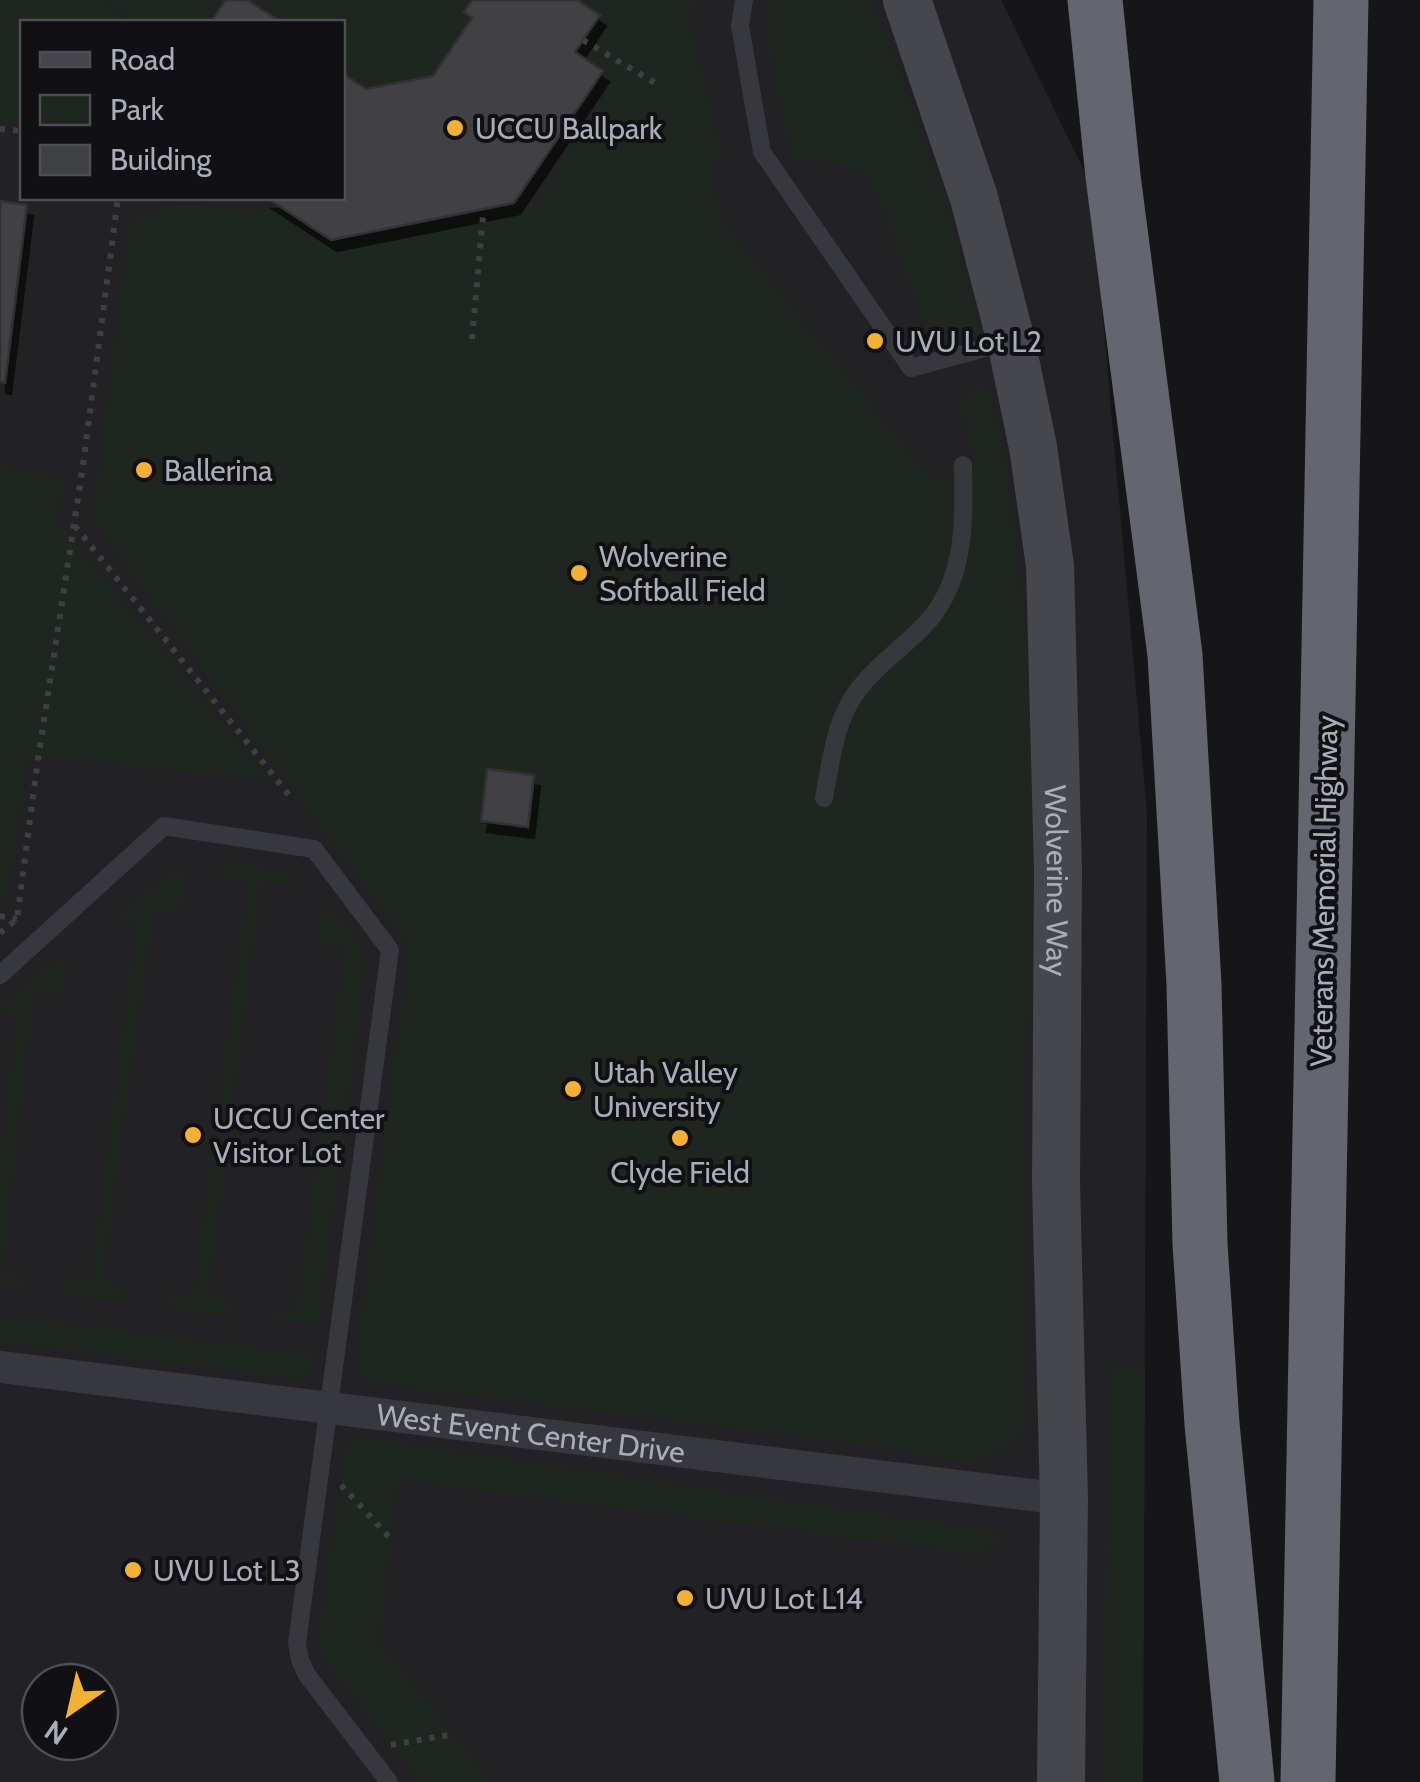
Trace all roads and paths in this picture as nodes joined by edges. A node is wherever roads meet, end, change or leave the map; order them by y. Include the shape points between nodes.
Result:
1 (744, 0) edge
2 (907, 0) edge
3 (1059, 0) edge
4 (1095, 0) edge
5 (1341, 0) edge
6 (583, 40) dead end
7 (655, 83) dead end
8 (1113, 176) junction
9 (118, 200) edge
10 (484, 216) dead end
11 (472, 340) dead end
12 (1012, 341) junction
13 (963, 465) dead end
14 (75, 526) junction
15 (824, 798) dead end
16 (292, 799) dead end
17 (0, 916) edge
18 (17, 919) junction
19 (0, 933) edge
20 (0, 975) edge
21 (0, 1367) edge
22 (329, 1409) junction
23 (320, 1462) junction
24 (1064, 1500) junction
25 (391, 1539) dead end
26 (454, 1734) dead end
27 (364, 1750) junction
28 (389, 1782) edge
29 (1061, 1782) edge
30 (1247, 1782) edge
31 (1308, 1782) edge

1 - 12 lane via 740,26 762,152 911,368
2 - 12 main road, Wolverine Way via 974,198
3 - 8 highway
4 - 8 highway
5 - 31 highway, Veterans Memorial Highway
6 - 7 path
8 - 30 highway via 1175,654 1212,1424
9 - 14 path
10 - 11 path
12 - 24 main road, Wolverine Way via 1050,566
13 - 15 lane via 964,516 949,592 851,701
14 - 16 path
14 - 18 path
17 - 18 path
18 - 19 path
20 - 22 lane via 164,826 314,848 390,950
21 - 22 street, West Event Center Drive
22 - 23 lane
22 - 24 street, West Event Center Drive
23 - 25 path
23 - 27 lane via 297,1644 307,1675
24 - 29 main road, Wolverine Way
26 - 27 path
27 - 28 lane

